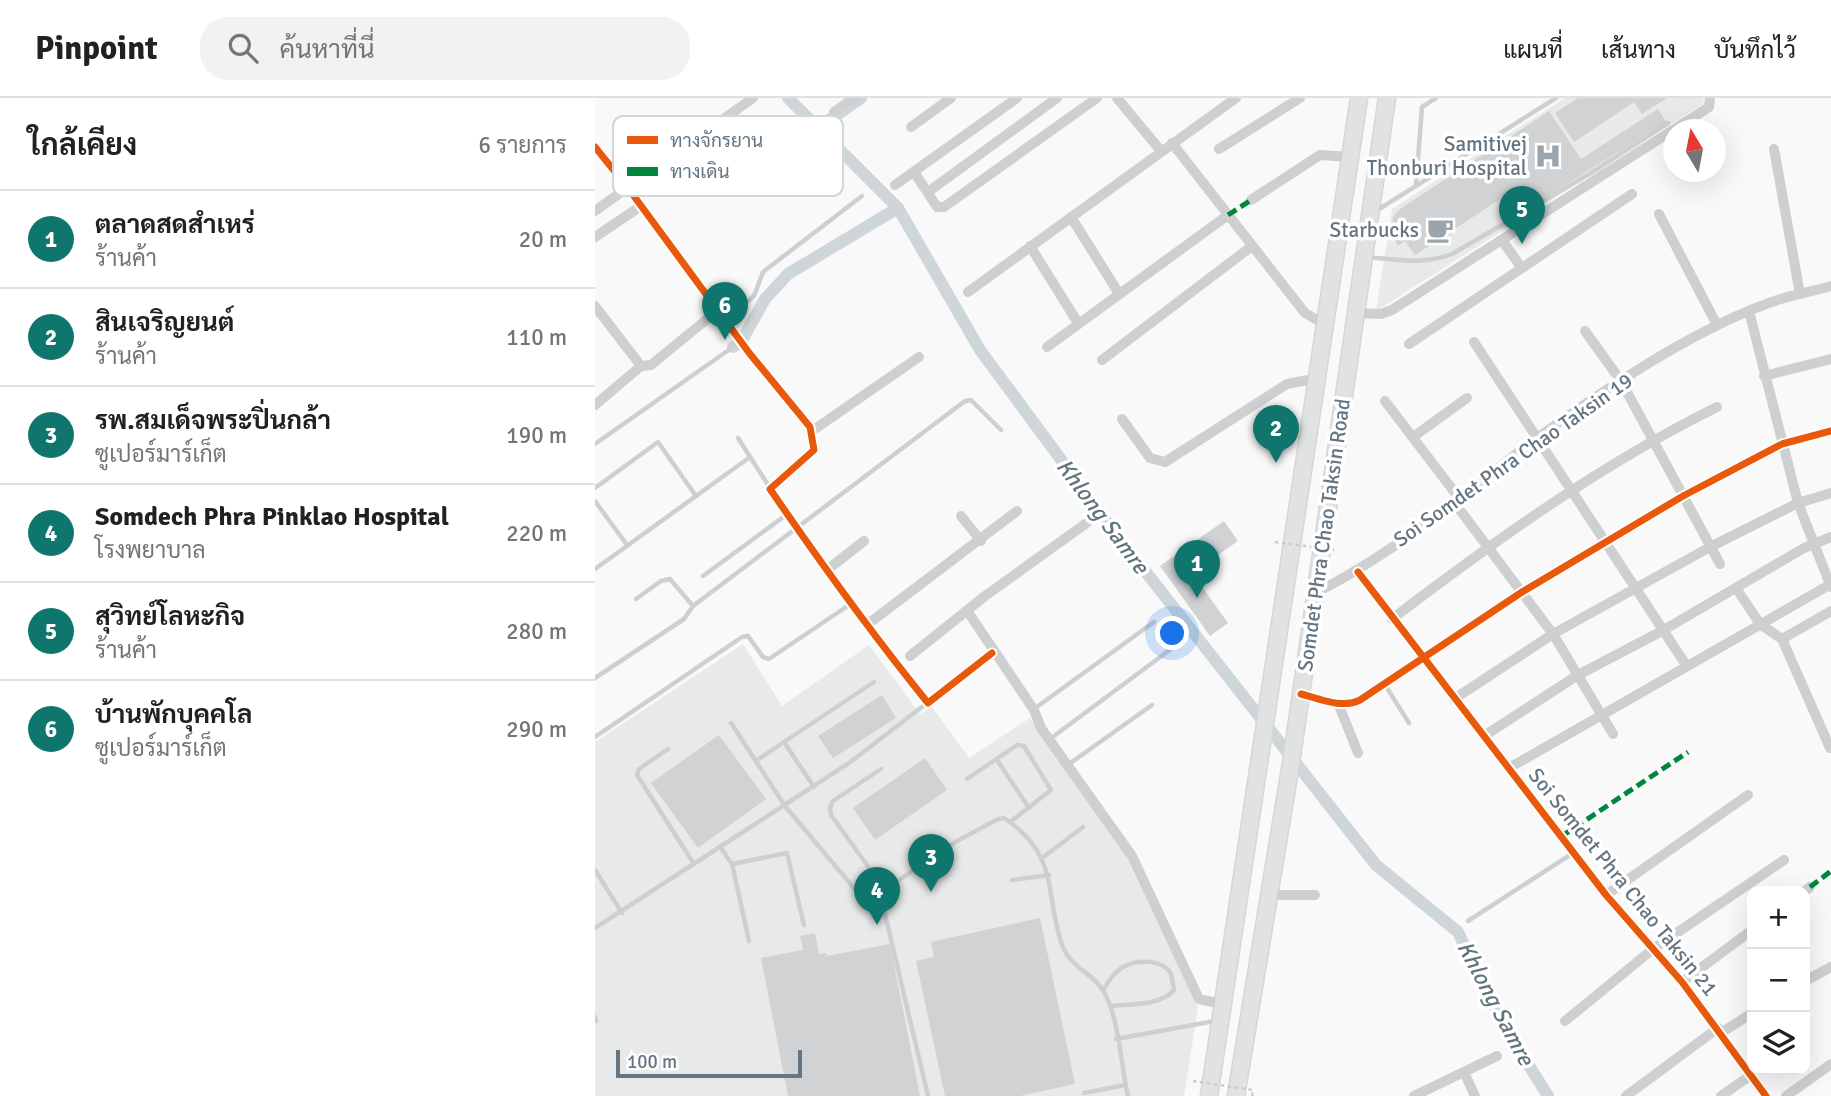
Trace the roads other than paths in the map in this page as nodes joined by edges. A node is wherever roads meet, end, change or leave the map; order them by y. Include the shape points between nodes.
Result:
1 (754, 98) edge
2 (854, 98) edge
3 (951, 98) edge
4 (1017, 98) edge
5 (1057, 98) edge
6 (1097, 98) edge
7 (1117, 98) edge
8 (1236, 98) edge
9 (1300, 98) edge
10 (1436, 98) edge
11 (1556, 98) edge
12 (1710, 98) edge
13 (1358, 104) edge
14 (1386, 105) edge
15 (834, 112) dead end
16 (729, 116) edge
17 (1663, 126) edge
18 (911, 127) dead end
19 (1172, 143) junction
20 (595, 148) edge
21 (1219, 149) dead end
22 (1774, 149) dead end
23 (1161, 151) junction
24 (1350, 157) junction
25 (613, 170) edge
26 (914, 172) junction
27 (895, 185) dead end
28 (1416, 186) junction
29 (928, 192) junction
30 (1632, 194) dead end
31 (617, 196) edge
32 (634, 196) edge
33 (862, 196) dead end
34 (1251, 200) dead end
35 (641, 206) junction
36 (595, 211) edge
37 (1659, 214) dead end
38 (1228, 215) junction
39 (1369, 215) junction
40 (1071, 217) junction
41 (595, 237) edge
42 (1502, 240) junction
43 (1030, 246) junction
44 (1252, 246) junction
45 (1363, 256) junction
46 (1521, 267) junction
47 (1831, 286) edge
48 (968, 292) dead end
49 (1118, 292) junction
50 (1800, 294) junction
51 (595, 306) edge
52 (717, 311) junction
53 (1749, 311) junction
54 (1355, 313) junction
55 (725, 320) junction
56 (1079, 323) junction
57 (1326, 325) junction
58 (1717, 326) junction
59 (1585, 331) dead end
60 (741, 342) junction
61 (1474, 342) dead end
62 (1409, 344) dead end
63 (1047, 347) dead end
64 (919, 357) dead end
65 (1831, 359) edge
66 (1101, 360) dead end
67 (641, 366) junction
68 (1764, 376) junction
69 (1318, 378) junction
70 (1621, 381) junction
71 (1467, 398) dead end
72 (1385, 401) dead end
73 (595, 405) edge
74 (1717, 407) dead end
75 (1122, 419) dead end
76 (1002, 430) dead end
77 (812, 431) junction
78 (1831, 431) edge
79 (738, 438) dead end
80 (1413, 438) junction
81 (1652, 439) junction
82 (1535, 440) junction
83 (595, 444) edge
84 (1782, 444) junction
85 (750, 457) junction
86 (595, 488) edge
87 (770, 489) junction
88 (1570, 489) junction
89 (1831, 493) edge
90 (696, 496) junction
91 (1681, 497) junction
92 (1456, 500) junction
93 (595, 501) edge
94 (1798, 503) junction
95 (1017, 511) dead end
96 (787, 514) junction
97 (961, 516) dead end
98 (1088, 522) dead end
99 (797, 530) junction
100 (1831, 537) edge
101 (1606, 540) junction
102 (864, 541) dead end
103 (981, 541) junction
104 (1812, 544) junction
105 (627, 545) junction
106 (1488, 547) junction
107 (1710, 547) junction
108 (1720, 564) dead end
109 (595, 569) edge
110 (827, 570) junction
111 (1358, 572) junction
112 (703, 576) dead end
113 (1831, 585) edge
114 (1736, 588) junction
115 (1636, 590) junction
116 (1522, 592) junction
117 (1315, 593) junction
118 (636, 599) dead end
119 (852, 603) junction
120 (693, 606) junction
121 (1831, 611) edge
122 (968, 612) junction
123 (1392, 620) junction
124 (1154, 622) dead end
125 (868, 624) junction
126 (1760, 624) junction
127 (1662, 631) junction
128 (1553, 634) junction
129 (1781, 639) junction
130 (1179, 643) dead end
131 (992, 653) junction
132 (910, 656) dead end
133 (1423, 660) junction
134 (1686, 665) junction
135 (1578, 675) junction
136 (595, 678) edge
137 (874, 682) dead end
138 (1384, 684) junction
139 (1301, 694) junction
140 (1454, 699) junction
141 (928, 703) junction
142 (1338, 703) junction
143 (1151, 705) dead end
144 (1034, 710) junction
145 (1601, 715) junction
146 (730, 723) dead end
147 (1409, 723) dead end
148 (1613, 734) dead end
149 (1484, 736) junction
150 (595, 737) edge
151 (1049, 739) junction
152 (784, 742) junction
153 (1831, 748) edge
154 (668, 749) dead end
155 (1358, 753) dead end
156 (997, 760) junction
157 (756, 761) junction
158 (1068, 764) junction
159 (1509, 768) junction
160 (881, 769) dead end
161 (967, 779) dead end
162 (814, 786) junction
163 (1748, 795) dead end
164 (785, 806) junction
165 (1029, 808) junction
166 (1010, 822) junction
167 (1083, 827) dead end
168 (721, 848) junction
169 (1574, 852) junction
170 (1042, 858) junction
171 (1783, 860) dead end
172 (694, 864) junction
173 (732, 864) junction
174 (595, 870) edge
175 (1049, 875) junction
176 (1012, 880) dead end
177 (883, 891) junction
178 (1269, 895) junction
179 (1315, 895) dead end
180 (1605, 895) junction
181 (622, 913) junction
182 (1468, 921) dead end
183 (804, 925) dead end
184 (595, 928) edge
185 (1747, 934) edge
186 (749, 941) dead end
187 (1653, 949) junction
188 (1830, 969) edge
189 (1810, 979) edge
190 (1682, 982) junction
191 (1104, 989) junction
192 (1109, 1006) junction
193 (1221, 1012) junction
194 (1747, 1016) edge
195 (1565, 1021) dead end
196 (1720, 1030) junction
197 (1116, 1039) junction
198 (1497, 1056) dead end
199 (1831, 1064) edge
200 (1747, 1069) edge
201 (1464, 1072) junction
202 (1751, 1075) joint
203 (1125, 1085) junction
204 (1084, 1093) dead end
205 (928, 1096) edge
206 (1128, 1096) edge
207 (1209, 1096) edge
208 (1235, 1096) edge
209 (1414, 1096) edge
210 (1475, 1096) edge
211 (1626, 1096) edge
212 (1721, 1096) edge
213 (1766, 1096) edge
214 (1786, 1096) edge

1 - 16 street
2 - 15 street
3 - 18 street
4 - 26 street
5 - 29 street
6 - 29 street via 944,207 937,207
7 - 23 street
8 - 19 street
9 - 21 street
10 - 28 lane via 1422,107
11 - 28 lane
12 - 42 street via 1709,107
13 - 14 main road
13 - 24 main road, Somdet Phra Chao Taksin Road
14 - 39 main road, Somdet Phra Chao Taksin Road
17 - 45 lane via 1453,254 1414,262
19 - 23 street
19 - 38 street
20 - 25 street
22 - 50 street
23 - 40 street
24 - 34 street via 1320,155
24 - 57 main road, Somdet Phra Chao Taksin Road
26 - 27 street
26 - 29 street
28 - 39 lane
30 - 46 street
31 - 36 street
32 - 35 street
33 - 55 lane via 763,272 754,296
35 - 41 street
35 - 52 street
37 - 58 street
38 - 44 street
38 - 49 street
39 - 45 main road, Somdet Phra Chao Taksin Road
40 - 43 street
40 - 49 street
42 - 46 street
42 - 54 street via 1392,310
43 - 48 street
43 - 56 street
44 - 57 street via 1305,313
44 - 66 street
45 - 54 main road, Somdet Phra Chao Taksin Road
46 - 62 street
47 - 50 street, Soi Somdet Phra Chao Taksin 19
49 - 56 street
50 - 53 street, Soi Somdet Phra Chao Taksin 19
51 - 67 street
52 - 55 street
52 - 67 street via 651,365
53 - 58 street, Soi Somdet Phra Chao Taksin 19
53 - 68 street
54 - 117 main road, Somdet Phra Chao Taksin Road
55 - 60 street
56 - 63 street
57 - 69 main road, Somdet Phra Chao Taksin Road
58 - 70 street, Soi Somdet Phra Chao Taksin 19
59 - 70 street
60 - 77 street
60 - 83 lane
61 - 82 street
64 - 77 street
65 - 68 street
67 - 73 street
68 - 84 street
69 - 75 street via 1287,384 1165,462 1150,458
69 - 193 main road, Somdet Phra Chao Taksin Road
70 - 81 street
70 - 82 street, Soi Somdet Phra Chao Taksin 19
71 - 80 street
72 - 80 street
74 - 81 street
76 - 99 lane via 979,405 965,401
77 - 87 street via 814,450
78 - 84 street
79 - 85 lane
80 - 92 street
81 - 88 street
81 - 91 street
82 - 88 street
82 - 92 street, Soi Somdet Phra Chao Taksin 19
84 - 91 street
84 - 94 street
85 - 87 lane
85 - 90 lane
86 - 90 lane via 659,442
87 - 96 street
88 - 101 street
88 - 106 street
89 - 94 street
90 - 105 lane
91 - 101 street
91 - 107 street
92 - 106 street
92 - 111 street, Soi Somdet Phra Chao Taksin 19
93 - 105 lane
94 - 104 street
94 - 107 street
95 - 103 street
96 - 99 street
96 - 112 lane
97 - 103 street
98 - 122 street
99 - 110 street
99 - 120 lane
100 - 104 street
101 - 115 street
101 - 116 street
102 - 110 street
103 - 125 street
104 - 113 street
104 - 114 street
105 - 109 lane
106 - 116 street
106 - 123 street
107 - 108 street
107 - 115 street
110 - 119 street
111 - 117 street, Soi Somdet Phra Chao Taksin 19
111 - 123 street, Soi Somdet Phra Chao Taksin 21
113 - 126 street
114 - 126 street
114 - 127 street
115 - 127 street
115 - 128 street
116 - 128 street
116 - 133 street
117 - 139 main road, Somdet Phra Chao Taksin Road
118 - 120 lane via 665,579 674,582
119 - 125 street
119 - 150 lane via 769,659 751,638 742,636
120 - 136 lane via 684,620
121 - 129 street
122 - 131 street
122 - 132 street
123 - 133 street, Soi Somdet Phra Chao Taksin 21
124 - 144 lane
125 - 141 street
126 - 129 street
126 - 134 street
127 - 134 street
127 - 135 street
128 - 135 street
128 - 140 street
129 - 153 street
130 - 151 lane
131 - 141 street
131 - 144 street
133 - 138 street
133 - 140 street, Soi Somdet Phra Chao Taksin 21
134 - 145 street
135 - 145 street
135 - 149 street
137 - 152 lane
138 - 142 street via 1352,704
138 - 147 lane
139 - 142 street
139 - 178 main road, Somdet Phra Chao Taksin Road
140 - 149 street, Soi Somdet Phra Chao Taksin 21
141 - 162 lane
142 - 155 street
143 - 158 lane
144 - 151 street
145 - 148 street
145 - 159 street
146 - 157 lane
149 - 159 street, Soi Somdet Phra Chao Taksin 21
151 - 158 street
152 - 157 lane
152 - 162 lane
154 - 172 lane via 637,775
156 - 161 lane
156 - 165 lane
156 - 165 lane via 1017,745 1024,746 1051,790
157 - 164 lane
158 - 193 street via 1132,856 1199,999
159 - 169 street, Soi Somdet Phra Chao Taksin 21
160 - 177 lane via 833,801 830,808
162 - 164 lane
163 - 180 street
164 - 168 lane
164 - 177 lane via 858,893 866,896
165 - 166 lane
166 - 170 lane
166 - 177 lane via 1004,818 989,822
167 - 170 lane
168 - 172 lane
168 - 173 lane
169 - 180 street, Soi Somdet Phra Chao Taksin 21
169 - 182 lane
170 - 175 lane
171 - 187 street
172 - 181 lane
173 - 183 lane via 786,853
173 - 186 lane
174 - 181 lane
175 - 176 lane
175 - 191 lane via 1062,945 1072,961
177 - 205 lane
178 - 179 street
178 - 208 main road, Somdet Phra Chao Taksin Road
180 - 187 street, Soi Somdet Phra Chao Taksin 21
181 - 184 lane
185 - 190 street
187 - 190 street, Soi Somdet Phra Chao Taksin 21
187 - 195 street
188 - 189 street
190 - 196 street, Soi Somdet Phra Chao Taksin 21
191 - 192 lane
191 - 192 lane via 1117,971 1133,964 1159,964 1171,974 1174,990 1170,995
192 - 197 lane
193 - 197 lane
193 - 207 main road, Somdet Phra Chao Taksin Road
194 - 196 street
196 - 200 street, Soi Somdet Phra Chao Taksin 21
196 - 211 street
197 - 203 lane
198 - 201 street
199 - 214 street
201 - 209 street
201 - 210 street
202 - 212 street
202 - 213 street, Soi Somdet Phra Chao Taksin 21
203 - 204 lane
203 - 206 lane

